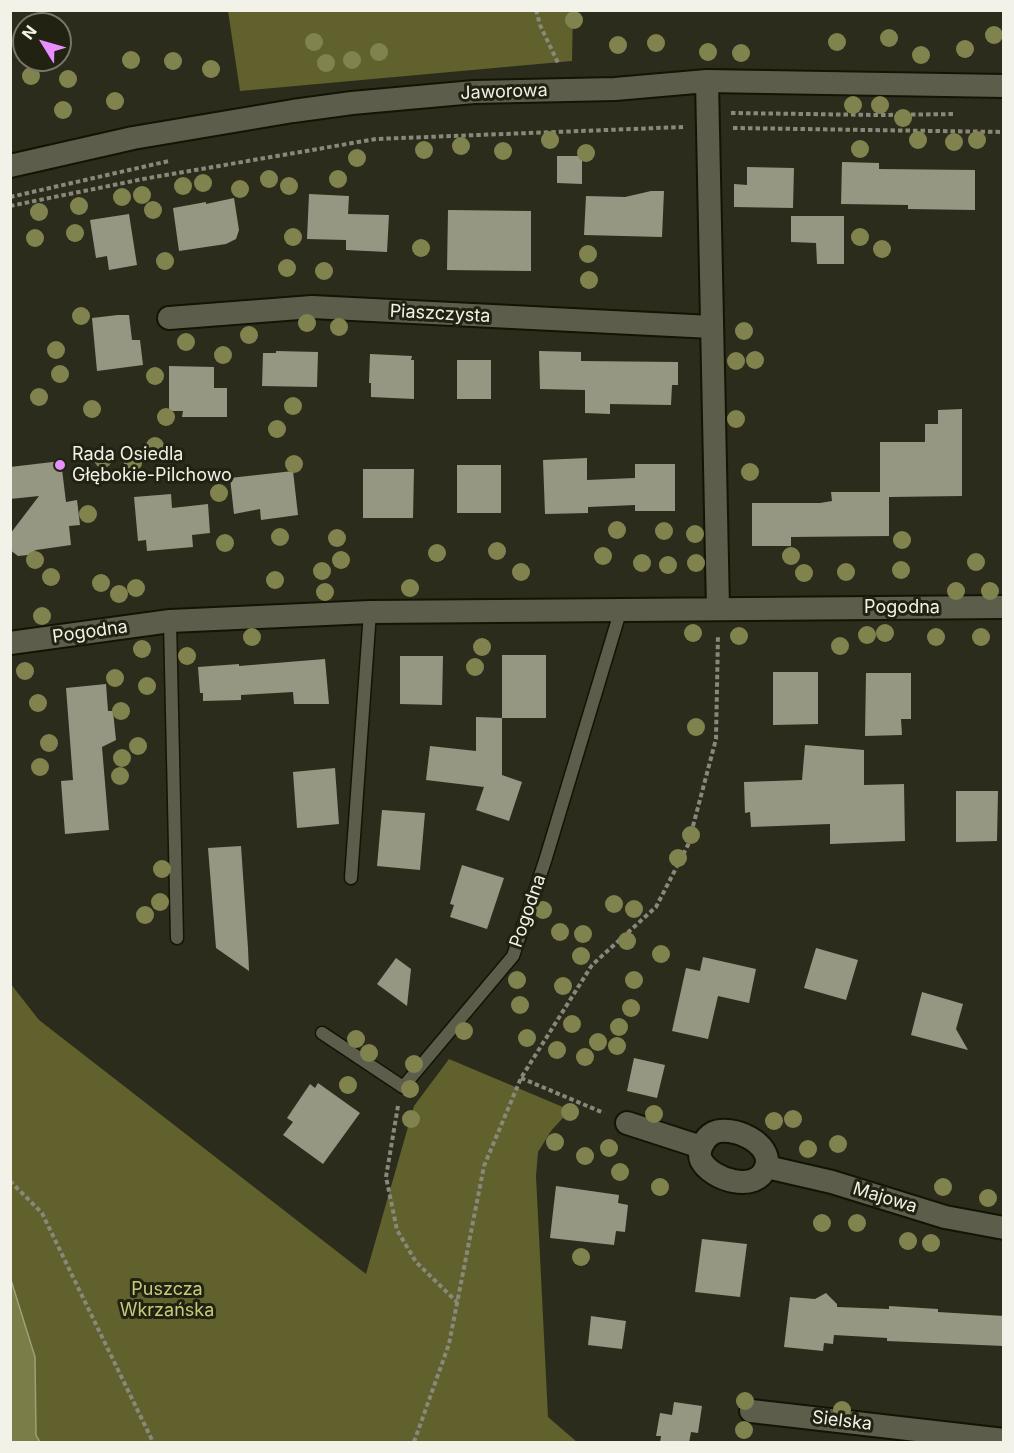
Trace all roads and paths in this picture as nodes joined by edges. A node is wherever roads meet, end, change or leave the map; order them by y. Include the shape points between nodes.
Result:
1 (536, 10) edge
2 (560, 67) dead end
3 (707, 81) junction
4 (1004, 86) edge
5 (708, 112) junction
6 (956, 114) dead end
7 (682, 127) dead end
8 (174, 160) dead end
9 (10, 166) edge
10 (10, 196) edge
11 (10, 206) edge
12 (168, 318) dead end
13 (712, 327) junction
14 (1004, 607) edge
15 (621, 609) junction
16 (718, 609) junction
17 (370, 612) junction
18 (170, 621) junction
19 (10, 643) edge
20 (351, 878) dead end
21 (177, 938) dead end
22 (322, 1033) dead end
23 (521, 1078) junction
24 (403, 1087) junction
25 (627, 1123) joint
26 (701, 1147) junction
27 (766, 1167) junction
28 (10, 1181) edge
29 (1004, 1228) edge
30 (457, 1303) junction
31 (751, 1411) dead end
32 (1004, 1440) edge
33 (153, 1443) edge
34 (414, 1443) edge

1 - 2 path
3 - 4 street, Jaworowa
3 - 5 street
3 - 9 street, Jaworowa via 615,89 474,92 352,103 133,138
5 - 6 path
5 - 13 street
7 - 11 path via 376,139
8 - 10 path
12 - 13 street, Piaszczysta via 312,307
13 - 16 street
14 - 16 street, Pogodna
15 - 16 street, Pogodna
15 - 17 street, Pogodna
15 - 24 lane, Pogodna via 513,956
16 - 23 path via 716,739 688,844 656,907 592,965
17 - 18 street, Pogodna
17 - 20 lane
18 - 19 street, Pogodna
18 - 21 lane
22 - 24 lane
23 - 25 path
23 - 30 path via 484,1167
24 - 30 path via 386,1177 397,1230 416,1263
25 - 26 street
26 - 27 street via 700,1158 705,1166 735,1181 755,1180
26 - 27 street via 714,1133 733,1132 761,1146 766,1153
27 - 29 street, Majowa via 832,1182 945,1217
28 - 33 path via 42,1214
30 - 34 path via 449,1344
31 - 32 street, Sielska

